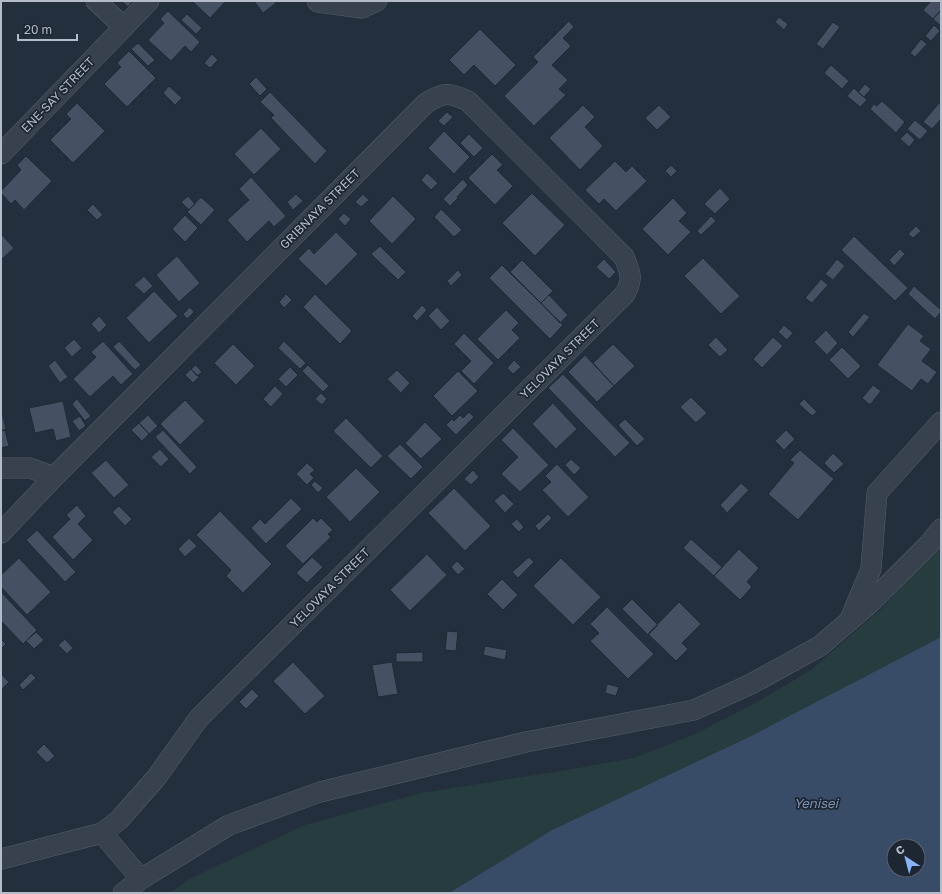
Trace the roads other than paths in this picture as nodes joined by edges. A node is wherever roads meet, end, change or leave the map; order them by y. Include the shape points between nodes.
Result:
1 (96, 1) edge
2 (149, 1) edge
3 (317, 1) edge
4 (377, 1) edge
5 (124, 27) junction
6 (1, 154) edge
7 (631, 271) joint
8 (941, 422) edge
9 (1, 468) edge
10 (54, 477) junction
11 (941, 529) edge
12 (1, 533) edge
13 (850, 621) junction
14 (102, 833) junction
15 (1, 859) edge
16 (141, 879) junction
17 (123, 893) edge

1 - 5 street
2 - 5 street, ENE-SAY STREET
3 - 4 street via 362,8
5 - 6 street, ENE-SAY STREET
7 - 10 street, GRIBNAYA STREET via 624,257 468,101 454,95 439,95 426,103
7 - 14 street, YELOVAYA STREET via 630,284 624,294 199,718 156,778 119,820
8 - 13 street via 877,493 870,569
9 - 10 street via 30,468
10 - 12 street, GRIBNAYA STREET
11 - 13 street via 929,544
13 - 16 street via 820,646 751,684 694,710 526,742 320,792 229,825
14 - 15 street, YELOVAYA STREET
14 - 16 street
16 - 17 street

